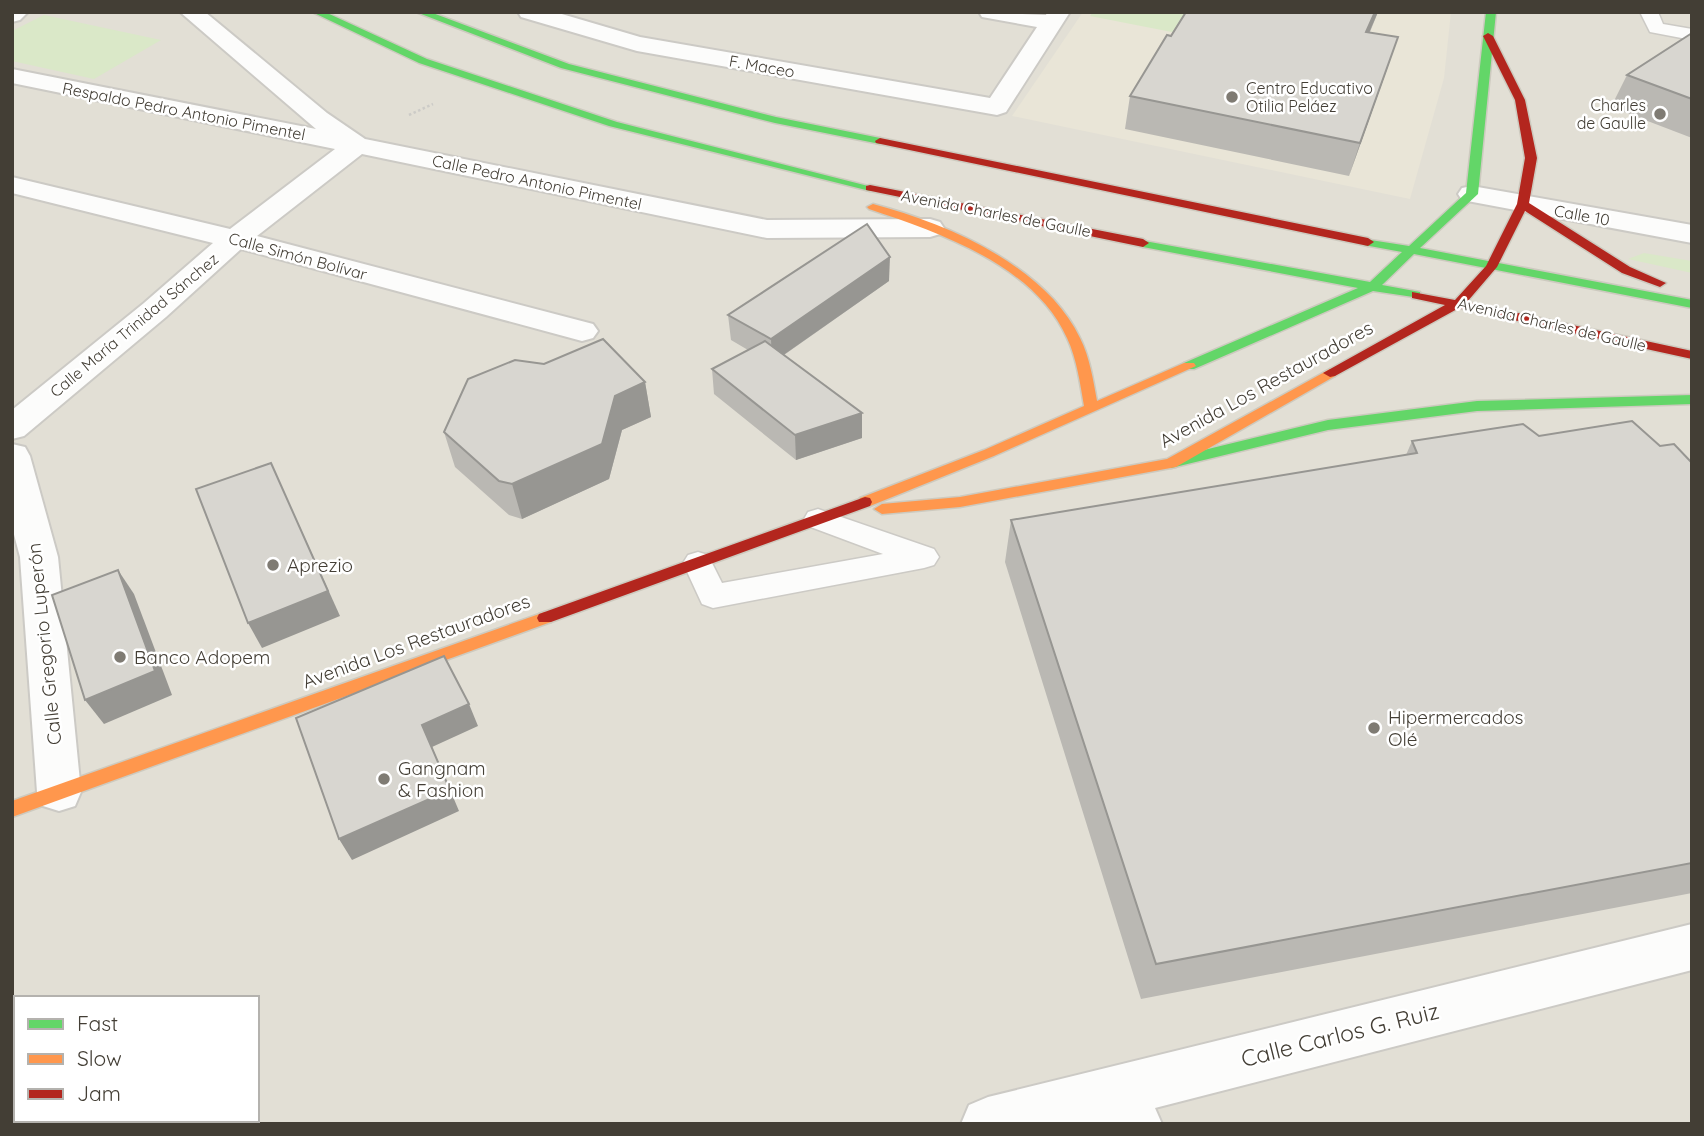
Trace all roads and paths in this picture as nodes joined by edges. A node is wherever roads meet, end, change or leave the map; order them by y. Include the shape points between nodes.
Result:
1 (17, 12) edge
2 (191, 12) edge
3 (317, 12) edge
4 (421, 12) edge
5 (529, 12) edge
6 (990, 12) edge
7 (1491, 12) edge
8 (1649, 12) edge
9 (12, 15) edge
10 (1056, 18) edge
11 (1692, 35) edge
12 (1488, 36) junction
13 (12, 76) edge
14 (482, 80) junction
15 (612, 124) junction
16 (351, 142) junction
17 (12, 185) edge
18 (1472, 194) junction
19 (835, 196) dead end
20 (860, 203) dead end
21 (1523, 204) junction
22 (930, 228) junction
23 (1692, 234) edge
24 (235, 239) junction
25 (1413, 249) junction
26 (1491, 267) junction
27 (1373, 286) junction
28 (1692, 294) edge
29 (1460, 303) junction
30 (1692, 304) edge
31 (582, 331) dead end
32 (1692, 355) edge
33 (1692, 399) edge
34 (1091, 408) junction
35 (12, 428) edge
36 (12, 456) edge
37 (1171, 463) junction
38 (826, 516) junction
39 (698, 563) junction
40 (59, 792) junction
41 (12, 808) edge
42 (1692, 947) edge
43 (1119, 1109) edge
44 (988, 1124) edge

1 - 9 street
2 - 16 street, Calle Pedro Antonio Pimentel
3 - 14 main road, Avenida Charles de Gaulle via 423,61
4 - 25 main road via 565,66 775,120
5 - 10 street, F. Maceo via 637,44 997,107
6 - 10 street
7 - 12 main road
8 - 11 lane via 1656,28
12 - 18 main road
12 - 21 main road via 1520,100 1531,158
13 - 16 street, Respaldo Pedro Antonio Pimentel
14 - 15 main road, Avenida Charles de Gaulle
14 - 16 path
15 - 19 main road via 630,137
15 - 27 main road, Avenida Charles de Gaulle via 836,181
16 - 22 street, Calle Pedro Antonio Pimentel via 767,229
16 - 24 street, Calle María Trinidad Sánchez
17 - 24 street, Calle Simón Bolívar
18 - 21 street, Calle 10
18 - 25 main road, Avenida Los Restauradores
20 - 22 main road
21 - 23 street, Calle 10
21 - 26 main road
21 - 28 main road via 1626,271
22 - 34 main road via 1005,267 1048,297 1069,328
24 - 31 street, Calle Simón Bolívar
24 - 35 street, Calle María Trinidad Sánchez
25 - 26 main road
25 - 27 main road, Avenida Los Restauradores
26 - 29 main road
26 - 30 main road
27 - 29 main road, Avenida Charles de Gaulle
27 - 34 main road, Avenida Los Restauradores
29 - 32 main road, Avenida Charles de Gaulle
29 - 37 main road, Avenida Los Restauradores
33 - 37 main road via 1477,406 1328,425
34 - 38 main road, Avenida Los Restauradores
36 - 40 street, Calle Gregorio Luperón via 39,556
37 - 38 main road, Avenida Los Restauradores via 960,502
38 - 39 main road, Avenida Los Restauradores
38 - 39 lane via 924,557 713,596
39 - 40 main road, Avenida Los Restauradores
40 - 41 main road, Avenida Los Restauradores
42 - 43 street, Calle Carlos G. Ruiz
43 - 44 street, Calle Carlos G. Ruiz

